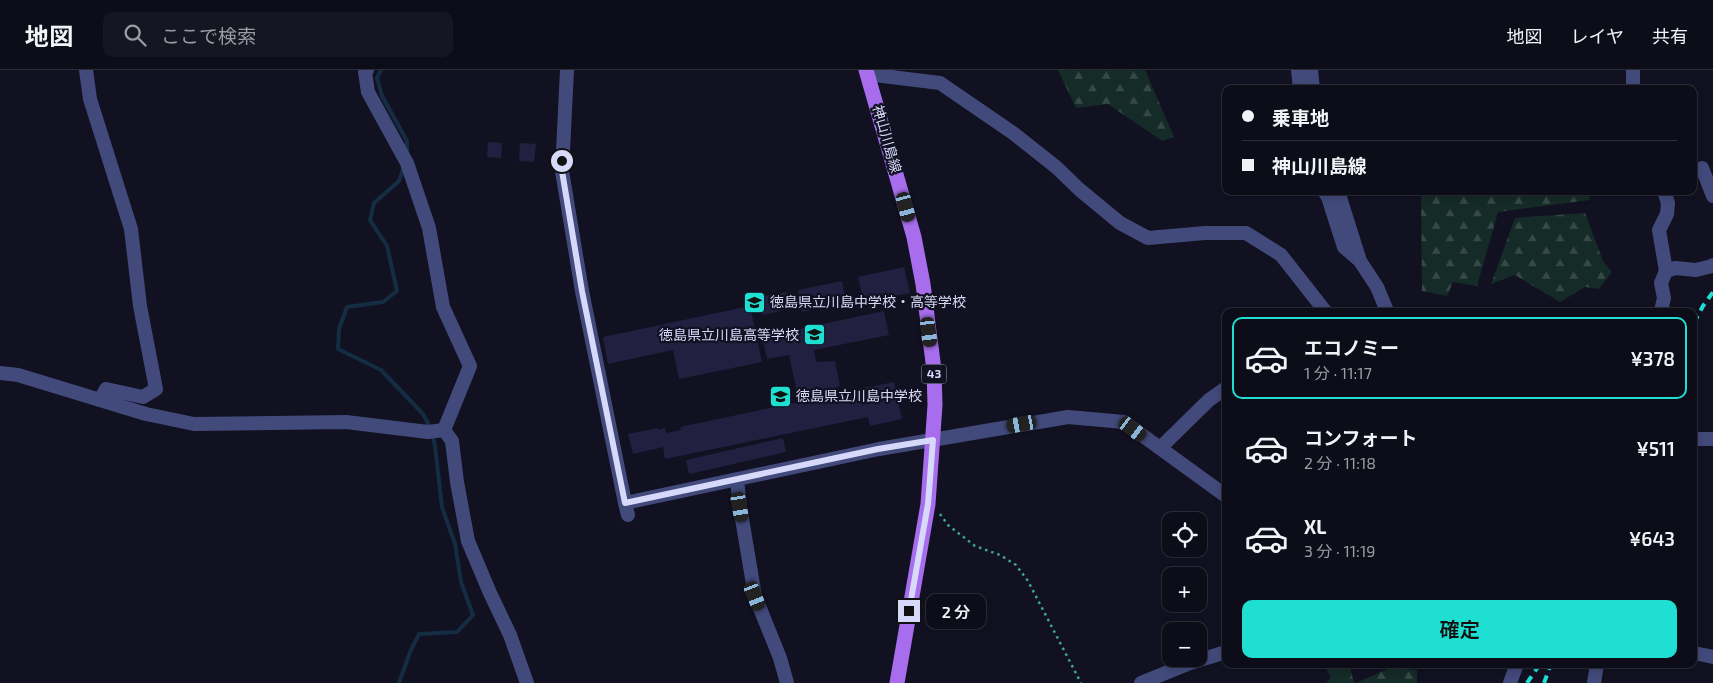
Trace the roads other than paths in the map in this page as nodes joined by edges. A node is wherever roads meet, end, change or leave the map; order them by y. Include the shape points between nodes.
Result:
1 (86, 70) edge
2 (367, 70) edge
3 (566, 70) edge
4 (1298, 70) edge
5 (1311, 70) edge
6 (1633, 70) edge
7 (866, 72) edge
8 (1300, 85) edge
9 (1313, 85) edge
10 (1633, 85) edge
11 (1702, 168) dead end
12 (1327, 195) edge
13 (1339, 195) edge
14 (1665, 195) edge
15 (1713, 196) edge
16 (1360, 261) junction
17 (1713, 264) edge
18 (1666, 271) junction
19 (1322, 308) edge
20 (1386, 308) edge
21 (1661, 308) edge
22 (0, 373) edge
23 (1222, 391) edge
24 (100, 400) junction
25 (436, 431) junction
26 (1697, 439) edge
27 (1713, 439) edge
28 (933, 440) junction
29 (1160, 448) junction
30 (737, 480) junction
31 (1222, 493) edge
32 (1222, 653) edge
33 (1697, 654) edge
34 (1713, 657) edge
35 (1516, 668) edge
36 (1596, 668) edge
37 (527, 683) edge
38 (788, 683) edge
39 (897, 683) edge
40 (1141, 683) edge
41 (1510, 683) edge
42 (1594, 683) edge

1 - 24 street via 90,99 131,229 140,306 156,389 143,397 106,389
2 - 25 street via 368,92 404,158 429,228 443,308 470,366
3 - 30 street via 562,171 582,291 627,509
4 - 8 street
5 - 9 street
6 - 10 street
7 - 19 street via 940,84 1013,132 1120,223 1148,238 1246,233 1281,255
7 - 28 main road, 神山川島線 / 43 via 912,228 923,284 934,370
11 - 15 street
12 - 16 street via 1344,247
13 - 16 street
14 - 18 street via 1667,214 1659,230
16 - 20 street
17 - 18 street via 1696,270 1675,268
18 - 21 street via 1661,283 1664,298
22 - 24 street via 18,375
23 - 29 street
24 - 25 street via 194,424 346,422
25 - 37 street via 452,441 468,541 513,642
26 - 27 street
28 - 29 street via 1068,417 1124,422
28 - 30 street
28 - 39 main road, 神山川島線 / 43 via 928,504
29 - 31 street
30 - 38 street via 755,596
32 - 40 street
33 - 34 street
35 - 41 street
36 - 42 street

